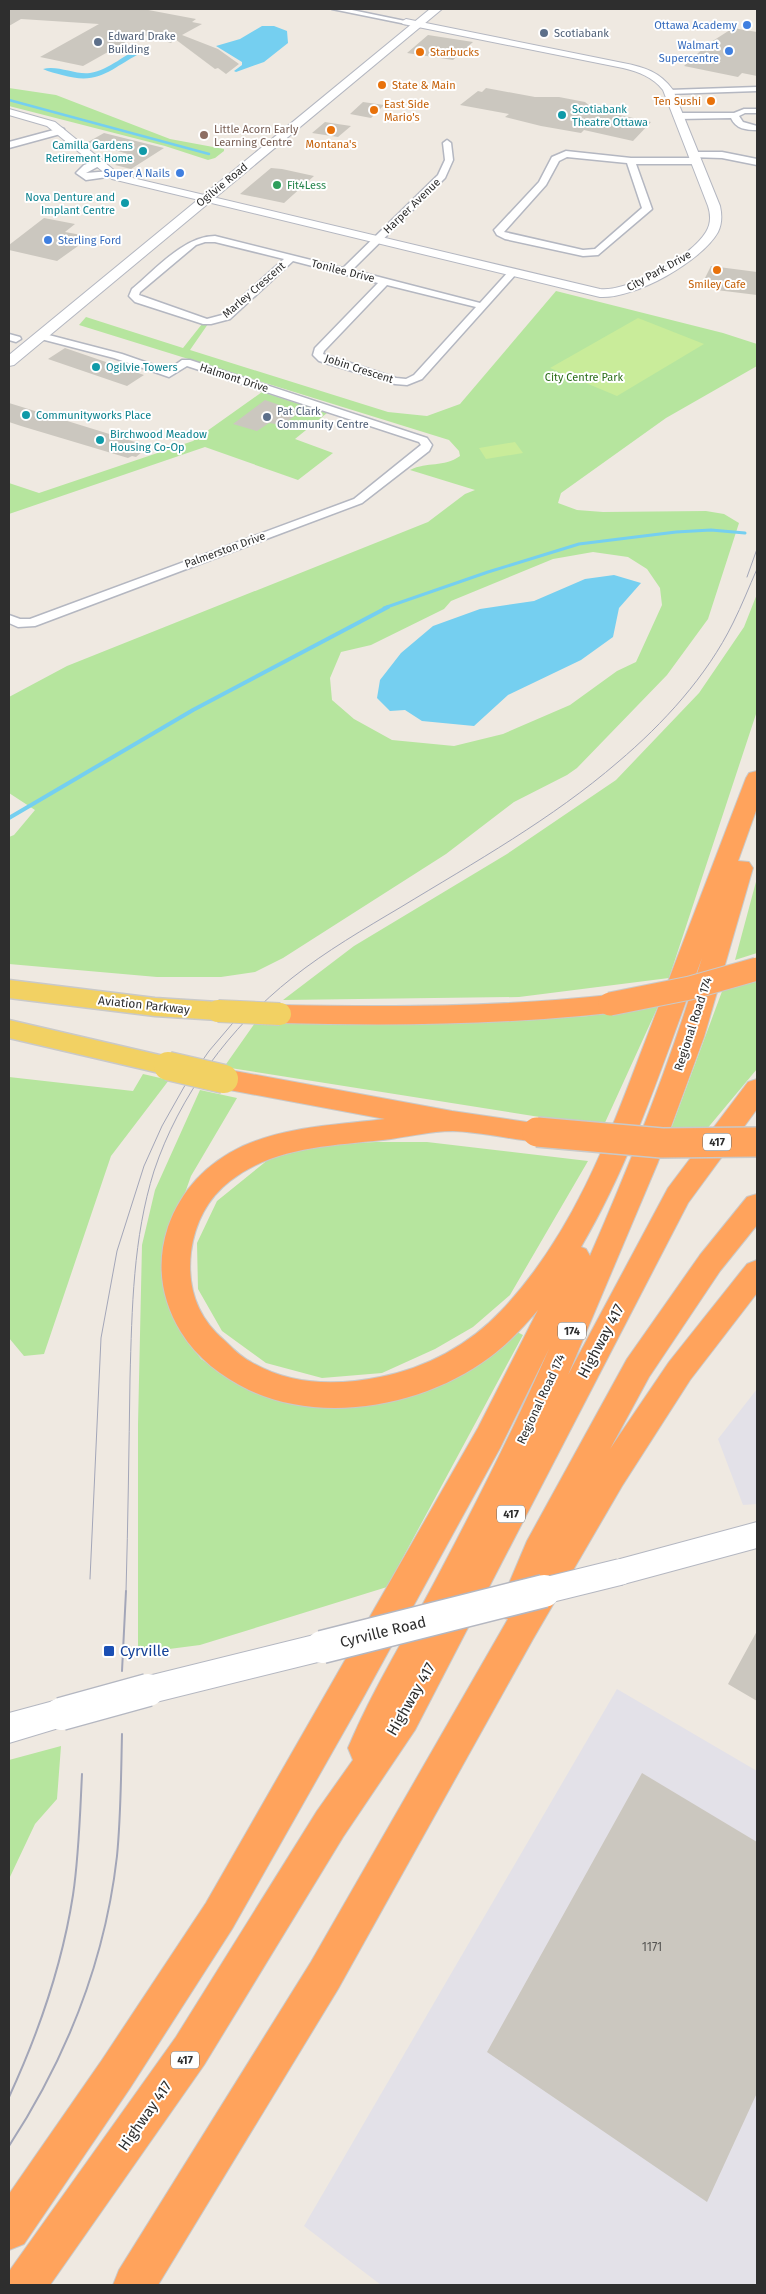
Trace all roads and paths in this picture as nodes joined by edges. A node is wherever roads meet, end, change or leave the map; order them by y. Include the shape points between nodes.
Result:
1 (336, 9) edge
2 (421, 9) edge
3 (436, 9) edge
4 (412, 23) junction
5 (757, 89) edge
6 (669, 92) junction
7 (757, 111) edge
8 (9, 112) edge
9 (678, 116) junction
10 (737, 116) junction
11 (757, 128) edge
12 (61, 131) junction
13 (447, 143) dead end
14 (9, 146) edge
15 (694, 158) junction
16 (631, 161) junction
17 (757, 162) edge
18 (98, 163) junction
19 (111, 174) junction
20 (201, 196) junction
21 (204, 238) joint
22 (377, 240) junction
23 (291, 258) junction
24 (346, 271) junction
25 (512, 272) junction
26 (385, 281) junction
27 (482, 306) junction
28 (41, 336) junction
29 (11, 340) edge
30 (9, 362) edge
31 (427, 445) joint
32 (9, 619) edge
33 (757, 778) edge
34 (757, 814) edge
35 (757, 969) edge
36 (9, 989) edge
37 (280, 1014) joint
38 (9, 1029) edge
39 (224, 1079) joint
40 (757, 1089) edge
41 (452, 1121) junction
42 (757, 1142) edge
43 (757, 1205) edge
44 (592, 1206) junction
45 (757, 1272) edge
46 (757, 1535) edge
47 (469, 1719) junction
48 (9, 1728) edge
49 (330, 1824) junction
50 (9, 2229) edge
51 (25, 2285) edge
52 (134, 2285) edge

1 - 4 street, City Park Drive
2 - 4 main road, Ogilvie Road
3 - 4 main road, Ogilvie Road
4 - 6 street, City Park Drive via 425,29 635,68 660,79
4 - 20 main road, Ogilvie Road
5 - 6 street
6 - 9 street, City Park Drive
7 - 10 street
8 - 12 street via 43,121
9 - 10 street
9 - 15 street, City Park Drive
10 - 11 street via 744,126
12 - 14 street
12 - 18 street
13 - 22 street, Harper Avenue via 449,160 442,176
15 - 16 street
15 - 17 street via 722,155
15 - 25 street, City Park Drive via 714,206 715,224 705,242 684,258 628,290 609,294
16 - 16 street via 647,209 598,252 583,254 501,235 499,230 543,183 555,159 566,154
18 - 19 street
18 - 19 street via 80,172 86,177
19 - 20 street, City Park Drive
20 - 22 street, City Park Drive
20 - 28 main road, Ogilvie Road
20 - 29 main road, Ogilvie Road
21 - 23 street, Tonilee Drive
21 - 23 street, Marley Crescent via 182,252 135,291 134,296 207,322 218,320 226,317
22 - 24 street, Harper Avenue
22 - 25 street, City Park Drive
23 - 24 street, Tonilee Drive
24 - 26 street, Tonilee Drive
25 - 27 street, Jobin Crescent
26 - 27 street, Tonilee Drive
26 - 27 street, Jobin Crescent via 319,350 318,355 395,381 407,382 418,377
28 - 30 main road, Ogilvie Road
28 - 31 street, Halmont Drive via 118,356 169,374 186,362 423,440
31 - 32 street, Palmerston Drive via 358,501 31,623
33 - 44 highway via 628,1121
34 - 49 highway, Regional Road 174 / 174 via 691,1037 633,1189 545,1393 453,1581 385,1708
35 - 37 highway, bridge via 690,988 610,1004 545,1012 449,1016
36 - 37 main road, Aviation Parkway, bridge via 155,1007
38 - 39 main road, bridge
39 - 41 highway
40 - 49 highway, Highway 417 / 417 via 678,1196 403,1718
41 - 42 highway, bridge via 662,1143
41 - 44 highway via 288,1141 263,1148 210,1182 187,1212 174,1266 178,1297 192,1326 212,1351 227,1364 258,1381 314,1396 377,1393 421,1380 479,1349 510,1322 549,1276
43 - 47 highway via 700,1276 638,1368 539,1552
44 - 50 highway via 591,1225 546,1325 489,1438 287,1798 219,1916
45 - 47 highway via 689,1357 635,1435
46 - 48 main road, Cyrville Road, bridge
47 - 52 highway via 365,1908 275,2060
49 - 51 highway, Highway 417 / 417 via 190,2051

